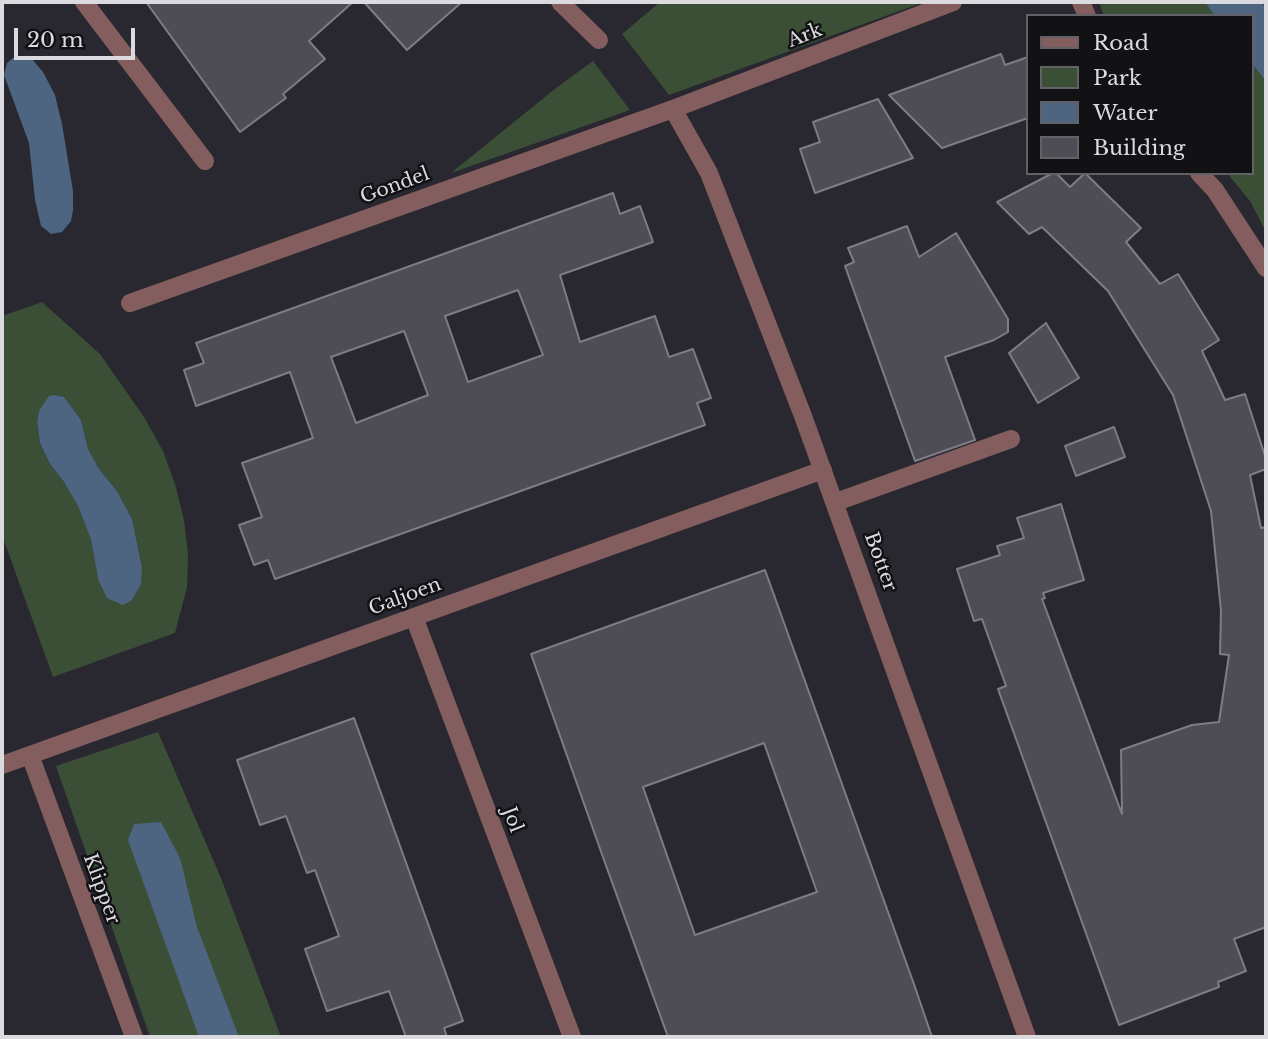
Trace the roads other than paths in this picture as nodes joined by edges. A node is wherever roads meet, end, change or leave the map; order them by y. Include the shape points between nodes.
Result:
1 (84, 2) edge
2 (560, 2) edge
3 (953, 2) edge
4 (599, 40) dead end
5 (673, 109) junction
6 (205, 161) dead end
7 (1201, 175) edge
8 (1266, 268) edge
9 (130, 303) dead end
10 (1011, 439) dead end
11 (823, 470) junction
12 (836, 502) junction
13 (414, 617) junction
14 (30, 755) junction
15 (2, 765) edge
16 (134, 1037) edge
17 (572, 1037) edge
18 (1027, 1037) edge

1 - 6 street
2 - 4 street
3 - 5 street, Ark
5 - 9 street, Gondel
5 - 11 street, Botter via 709,173
7 - 8 street
10 - 12 street
11 - 12 street, Botter
11 - 13 street, Galjoen
12 - 18 street, Botter
13 - 14 street, Galjoen
13 - 17 street, Jol
14 - 15 street, Galjoen
14 - 16 street, Klipper

